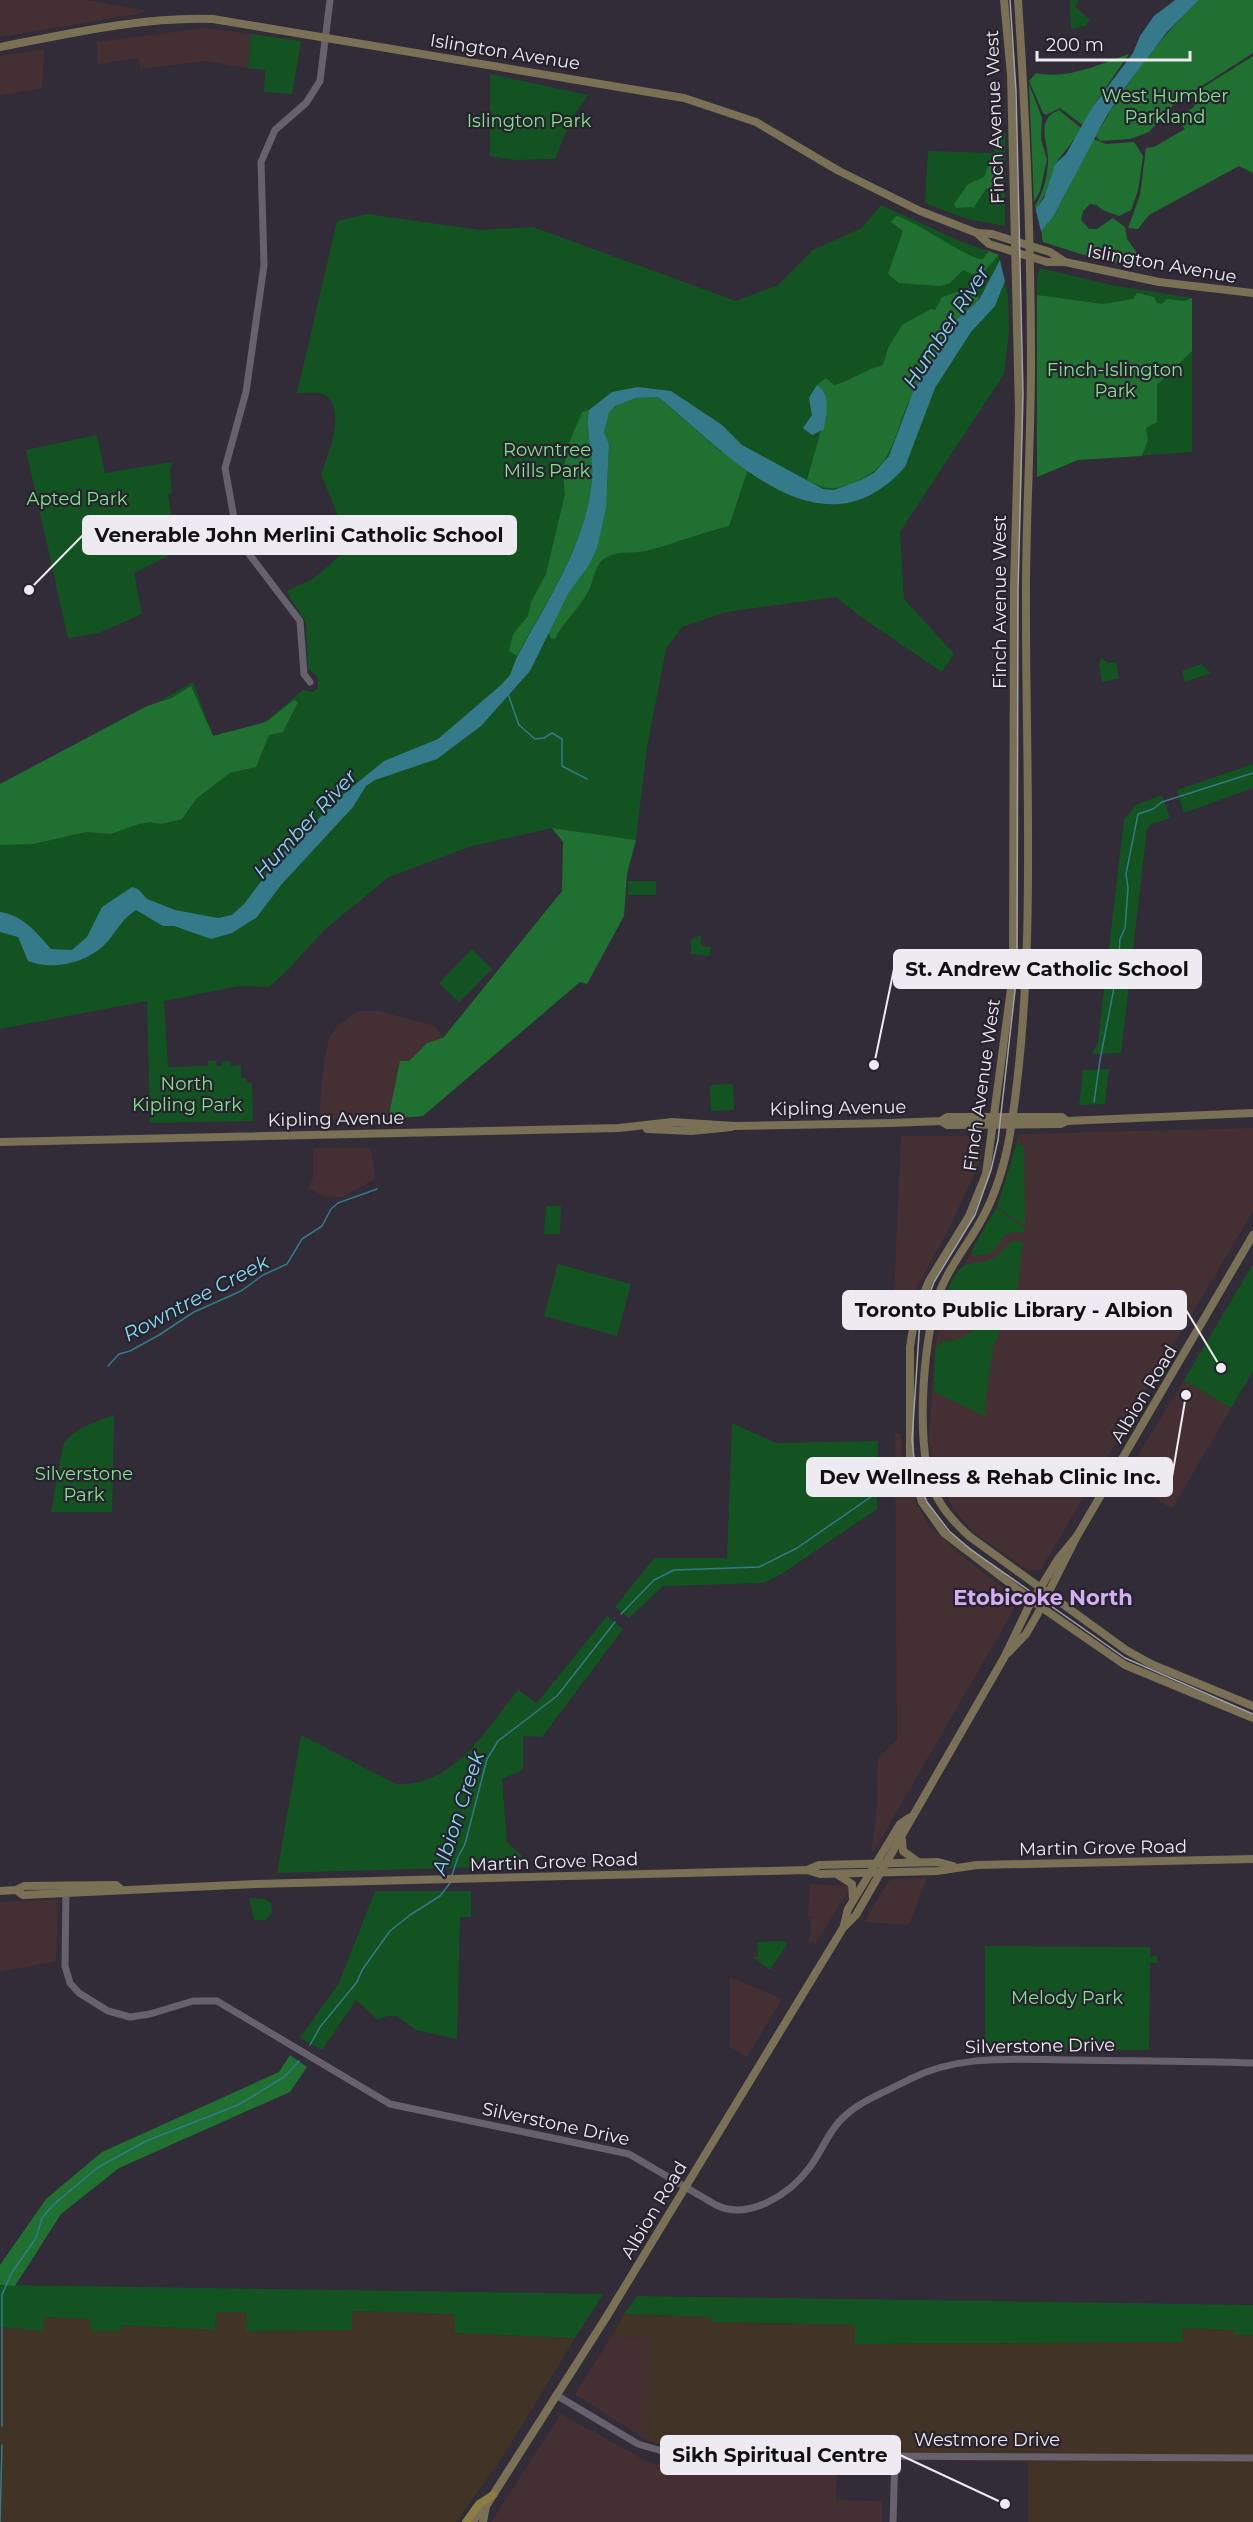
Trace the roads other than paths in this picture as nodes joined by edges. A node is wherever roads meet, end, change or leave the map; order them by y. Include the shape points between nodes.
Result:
1 (330, 0) edge
2 (1004, 0) edge
3 (1018, 0) edge
4 (326, 39) junction
5 (0, 47) edge
6 (977, 233) junction
7 (1014, 240) junction
8 (1029, 245) junction
9 (1014, 253) junction
10 (1029, 258) junction
11 (1065, 262) junction
12 (1253, 293) edge
13 (310, 682) dead end
14 (1253, 1113) edge
15 (995, 1117) junction
16 (941, 1121) junction
17 (1012, 1121) junction
18 (994, 1126) junction
19 (0, 1142) edge
20 (1253, 1235) edge
21 (1077, 1536) junction
22 (1041, 1587) junction
23 (1048, 1593) junction
24 (1032, 1601) junction
25 (1041, 1608) junction
26 (1005, 1656) junction
27 (1253, 1706) edge
28 (1253, 1718) edge
29 (909, 1818) junction
30 (903, 1836) junction
31 (1253, 1858) edge
32 (887, 1863) junction
33 (918, 1863) junction
34 (876, 1864) junction
35 (954, 1866) junction
36 (807, 1870) junction
37 (881, 1872) junction
38 (870, 1873) junction
39 (833, 1874) junction
40 (66, 1890) junction
41 (0, 1891) edge
42 (853, 1900) junction
43 (843, 1928) junction
44 (1253, 2063) edge
45 (685, 2187) junction
46 (556, 2395) junction
47 (895, 2454) junction
48 (1253, 2458) edge
49 (493, 2495) junction
50 (486, 2506) junction
51 (466, 2522) edge
52 (472, 2522) edge
53 (483, 2522) edge
54 (894, 2522) edge

1 - 4 street
2 - 7 main road, Finch Avenue West via 1011,75
3 - 8 main road, Finch Avenue West
4 - 5 main road, Islington Avenue via 198,19 103,28
4 - 6 main road, Islington Avenue via 684,98 756,122 861,183
4 - 13 street via 317,88 275,130 261,162 264,265 246,392 225,468 234,518 249,554 300,621 304,674
6 - 7 main road, Islington Avenue
6 - 9 main road, Islington Avenue via 989,244
7 - 8 main road, Islington Avenue
7 - 9 main road, Finch Avenue West
8 - 10 main road, Finch Avenue West
8 - 11 main road, Islington Avenue
9 - 10 main road, Islington Avenue
9 - 15 main road, Finch Avenue West via 1019,411 1014,586 1014,955
10 - 11 main road, Islington Avenue
10 - 17 main road, Finch Avenue West via 1025,986
11 - 12 main road, Islington Avenue via 1151,281
14 - 17 main road, Kipling Avenue via 1061,1124
15 - 16 main road, Kipling Avenue via 947,1117
15 - 17 main road, Kipling Avenue
15 - 18 main road, Finch Avenue West
16 - 18 main road, Kipling Avenue via 947,1125
16 - 19 main road, Kipling Avenue via 735,1126 692,1131 637,1127
17 - 18 main road, Kipling Avenue
17 - 22 main road, Finch Avenue West via 1004,1166 993,1196 941,1287 934,1308 922,1440 931,1484 949,1517
18 - 24 main road, Finch Avenue West via 986,1174 976,1201 929,1281 915,1316 910,1347 908,1449 917,1491 933,1520
20 - 21 main road, Albion Road
21 - 22 main road, Albion Road
21 - 23 main road, Albion Road
22 - 23 main road, Finch Avenue West
22 - 24 main road, Albion Road
23 - 25 main road, Albion Road
23 - 27 main road, Finch Avenue West via 1151,1664
24 - 25 main road, Finch Avenue West
24 - 26 main road, Albion Road
25 - 26 main road, Albion Road via 1026,1634
25 - 28 main road, Finch Avenue West via 1125,1665
26 - 29 main road, Albion Road
29 - 30 main road, Albion Road
29 - 34 main road, Albion Road via 900,1824
30 - 32 main road, Albion Road
30 - 33 main road via 903,1851
31 - 35 main road, Martin Grove Road
32 - 33 main road, Martin Grove Road
32 - 34 main road, Martin Grove Road
32 - 37 main road, Albion Road
33 - 35 main road, Martin Grove Road
34 - 36 main road, Martin Grove Road via 819,1865
34 - 38 main road, Albion Road
35 - 37 main road, Martin Grove Road via 937,1871
36 - 39 main road, Martin Grove Road
36 - 40 main road, Martin Grove Road via 116,1893
37 - 38 main road, Martin Grove Road
37 - 43 main road, Albion Road
38 - 39 main road, Martin Grove Road
38 - 42 main road, Albion Road
39 - 42 main road via 852,1884
40 - 41 main road, Martin Grove Road via 24,1895 16,1890
40 - 45 street, Silverstone Drive via 66,1976 74,1989 112,2013 140,2016 193,2001 217,2001 390,2104 629,2154
42 - 43 main road, Albion Road
43 - 45 main road, Albion Road
44 - 45 street, Silverstone Drive via 1029,2059 954,2063 919,2075 850,2111 801,2178 785,2192 754,2208 724,2209
45 - 46 main road, Albion Road
46 - 47 street, Westmore Drive via 638,2444 676,2455
46 - 49 main road, Albion Road
47 - 48 street, Westmore Drive
47 - 54 street
49 - 50 main road, Albion Road
49 - 51 main road
50 - 52 main road, Albion Road
50 - 53 main road, Albion Road

